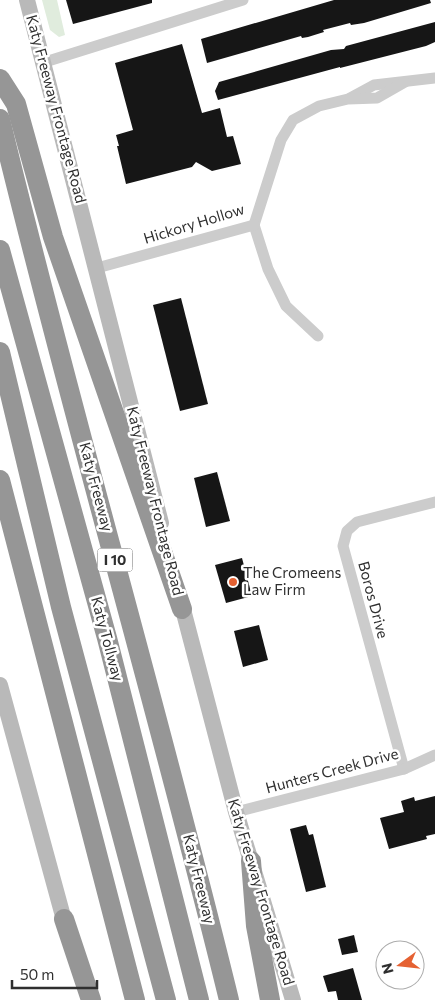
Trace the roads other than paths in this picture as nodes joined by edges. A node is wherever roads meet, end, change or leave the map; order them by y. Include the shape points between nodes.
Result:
1 (27, 0) edge
2 (243, 0) edge
3 (44, 62) junction
4 (435, 78) edge
5 (0, 79) edge
6 (0, 120) edge
7 (254, 225) junction
8 (0, 250) edge
9 (97, 268) junction
10 (318, 336) dead end
11 (0, 352) edge
12 (0, 480) edge
13 (435, 502) edge
14 (182, 609) junction
15 (0, 685) edge
16 (435, 755) edge
17 (404, 768) junction
18 (236, 812) junction
19 (251, 861) junction
20 (64, 919) junction
21 (83, 1000) edge
22 (91, 1000) edge
23 (135, 1000) edge
24 (166, 1000) edge
25 (199, 1000) edge
26 (229, 1000) edge
27 (270, 1000) edge
28 (293, 1000) edge

1 - 3 main road, Katy Freeway Frontage Road
2 - 3 street
3 - 9 main road, Katy Freeway Frontage Road
4 - 7 street, Hickory Hollow via 374,85 348,99 319,106 293,120 281,140
5 - 14 highway via 16,104 54,237
6 - 26 highway, Katy Freeway / I 10
7 - 9 street, Hickory Hollow
7 - 10 street via 268,269 286,306
8 - 25 highway, Katy Tollway via 110,647
9 - 14 main road, Katy Freeway Frontage Road
11 - 24 highway via 66,626
12 - 23 highway
13 - 17 street, Boros Drive via 357,522 347,531 343,546
14 - 18 main road, Katy Freeway Frontage Road
15 - 20 main road
16 - 17 street, Hunters Creek Drive
17 - 18 street, Hunters Creek Drive
18 - 19 main road, Katy Freeway Frontage Road
19 - 27 highway via 256,926
19 - 28 main road, Katy Freeway Frontage Road
20 - 21 main road
20 - 22 highway

